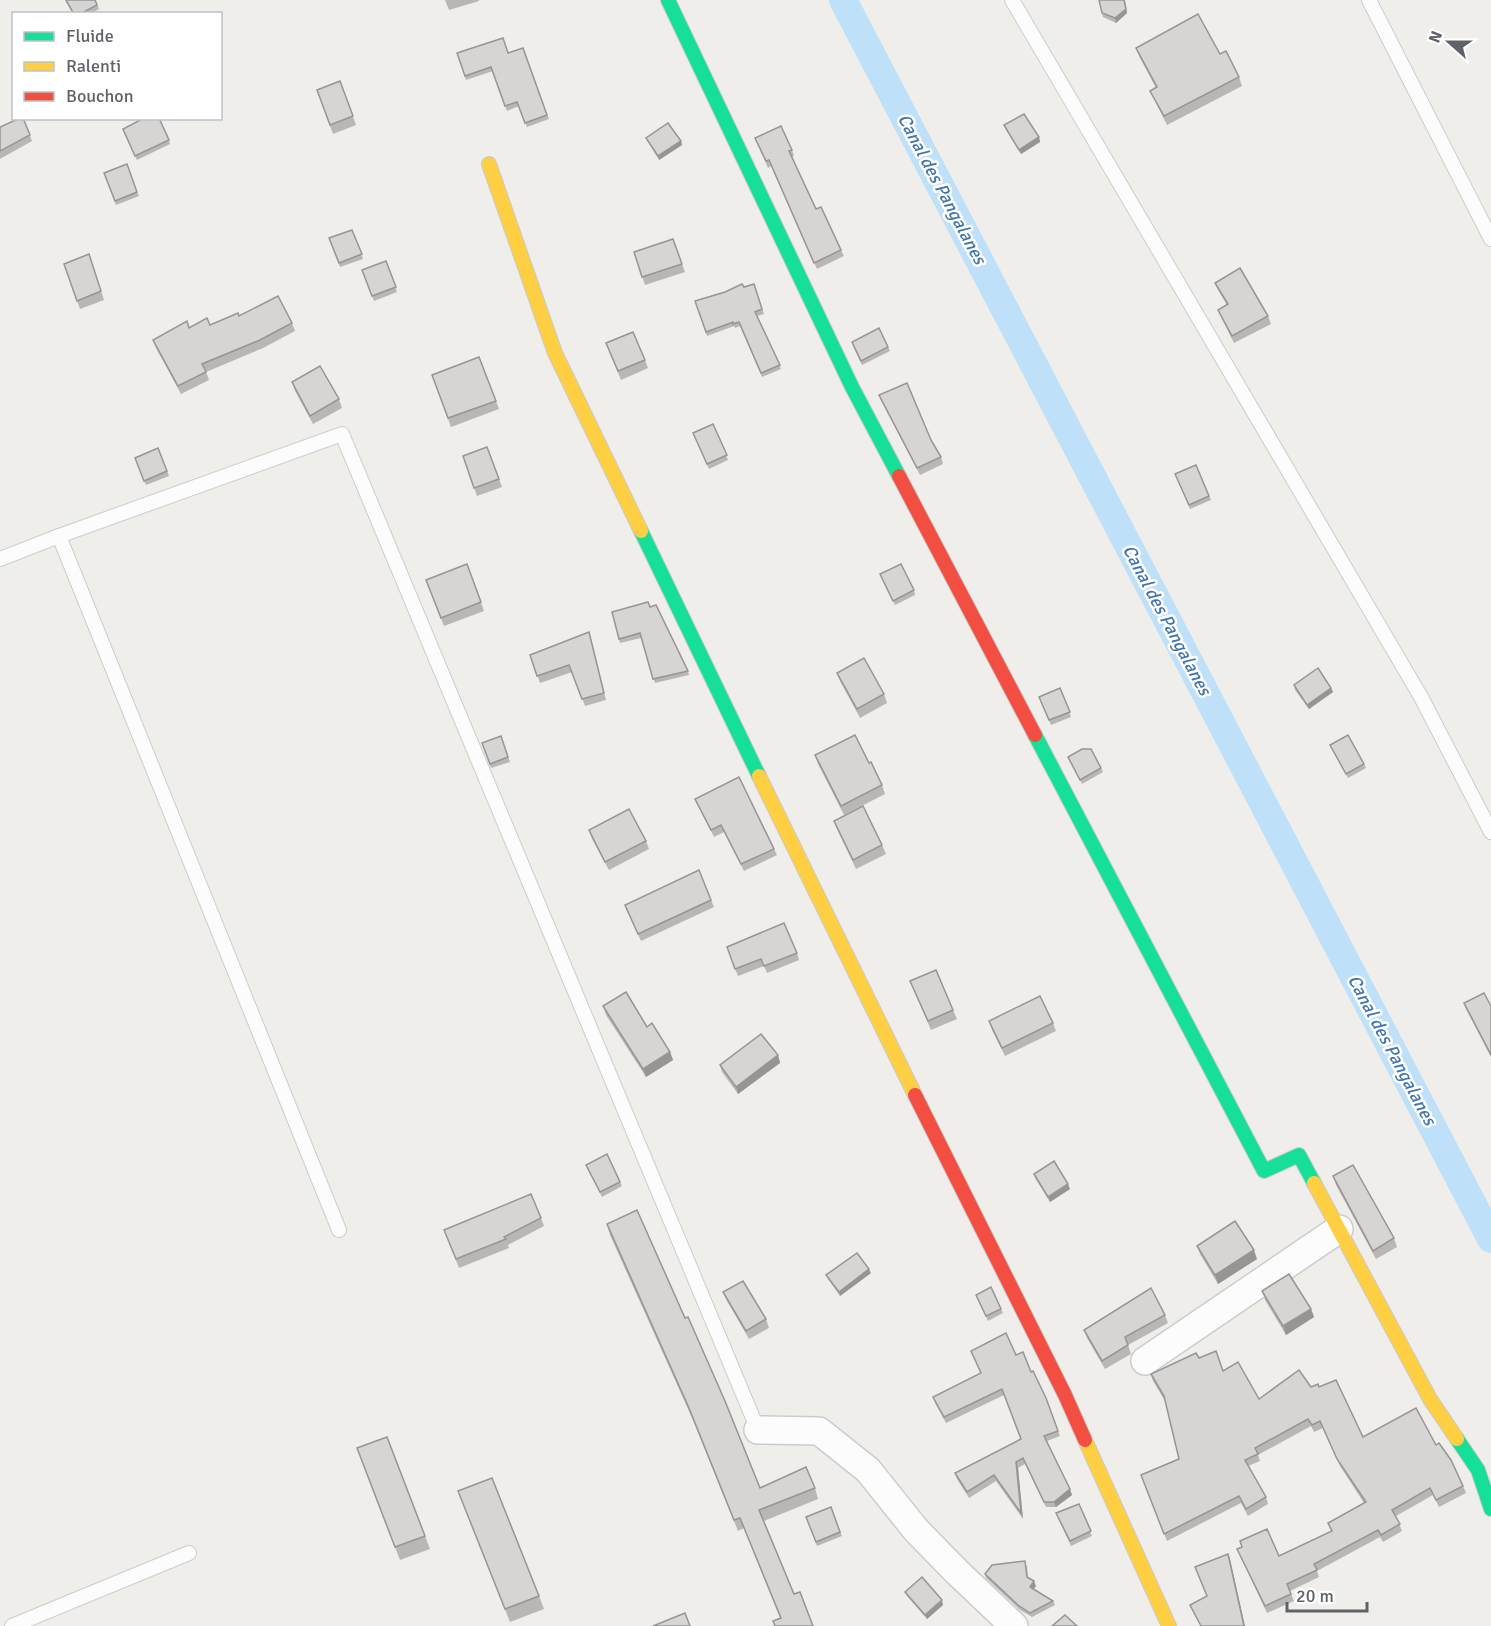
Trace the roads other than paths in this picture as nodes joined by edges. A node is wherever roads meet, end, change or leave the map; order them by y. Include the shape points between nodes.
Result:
1 (668, 0) edge
2 (1012, 0) edge
3 (1370, 0) edge
4 (489, 164) dead end
5 (1491, 239) edge
6 (60, 536) junction
7 (0, 559) edge
8 (1491, 832) edge
9 (1339, 1229) junction
10 (339, 1230) dead end
11 (1144, 1361) dead end
12 (758, 1430) joint
13 (1491, 1509) edge
14 (189, 1553) dead end
15 (12, 1626) edge
16 (1014, 1626) edge
17 (1169, 1626) edge

1 - 9 street via 852,387 1264,1171 1299,1155
2 - 8 lane via 1421,697
3 - 5 lane
4 - 17 street via 555,353 874,1014 1065,1395
6 - 7 lane
6 - 10 lane
6 - 12 lane via 342,434
9 - 11 street
9 - 13 street via 1430,1400 1478,1470
12 - 16 street via 819,1431 868,1470 916,1530
14 - 15 lane

